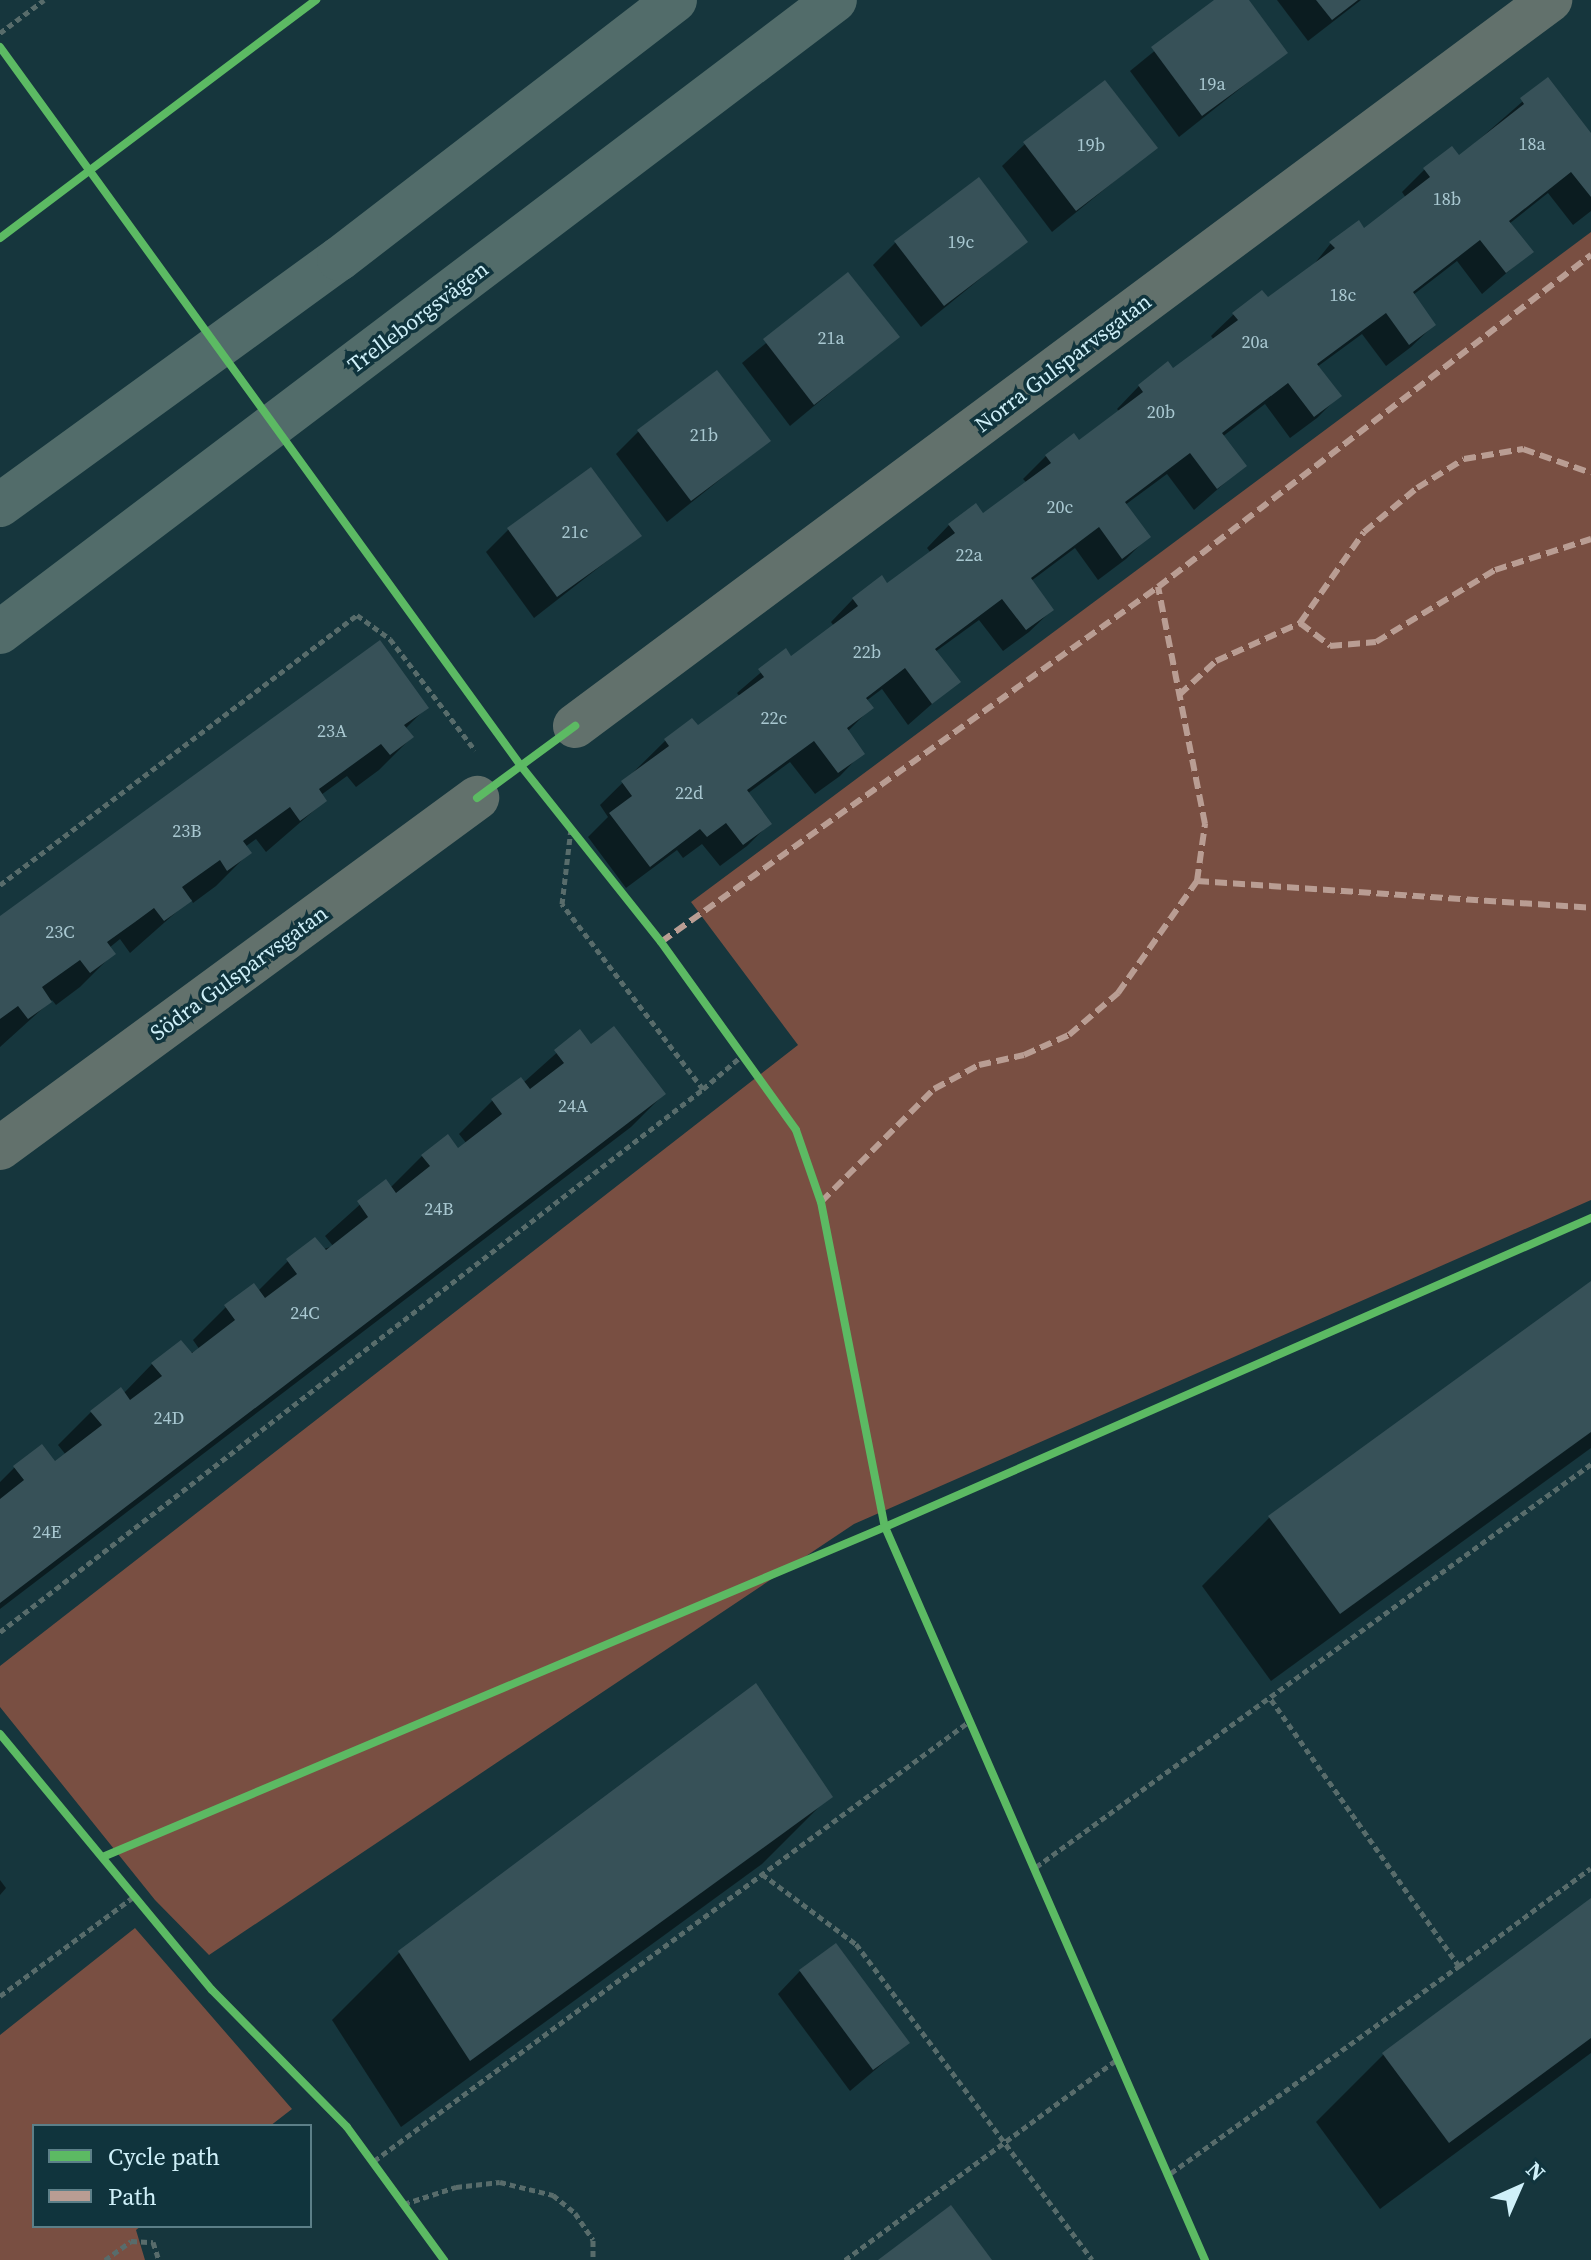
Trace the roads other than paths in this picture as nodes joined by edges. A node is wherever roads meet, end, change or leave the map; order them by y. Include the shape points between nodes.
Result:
1 (675, 0) edge
2 (835, 0) edge
3 (1550, 0) edge
4 (0, 505) edge
5 (0, 632) edge
6 (575, 726) dead end
7 (480, 778) road end
8 (0, 1148) edge

1 - 4 highway via 339,259
2 - 5 highway, Trelleborgsvägen
3 - 6 street, Norra Gulsparvsgatan
7 - 8 street, Södra Gulsparvsgatan

